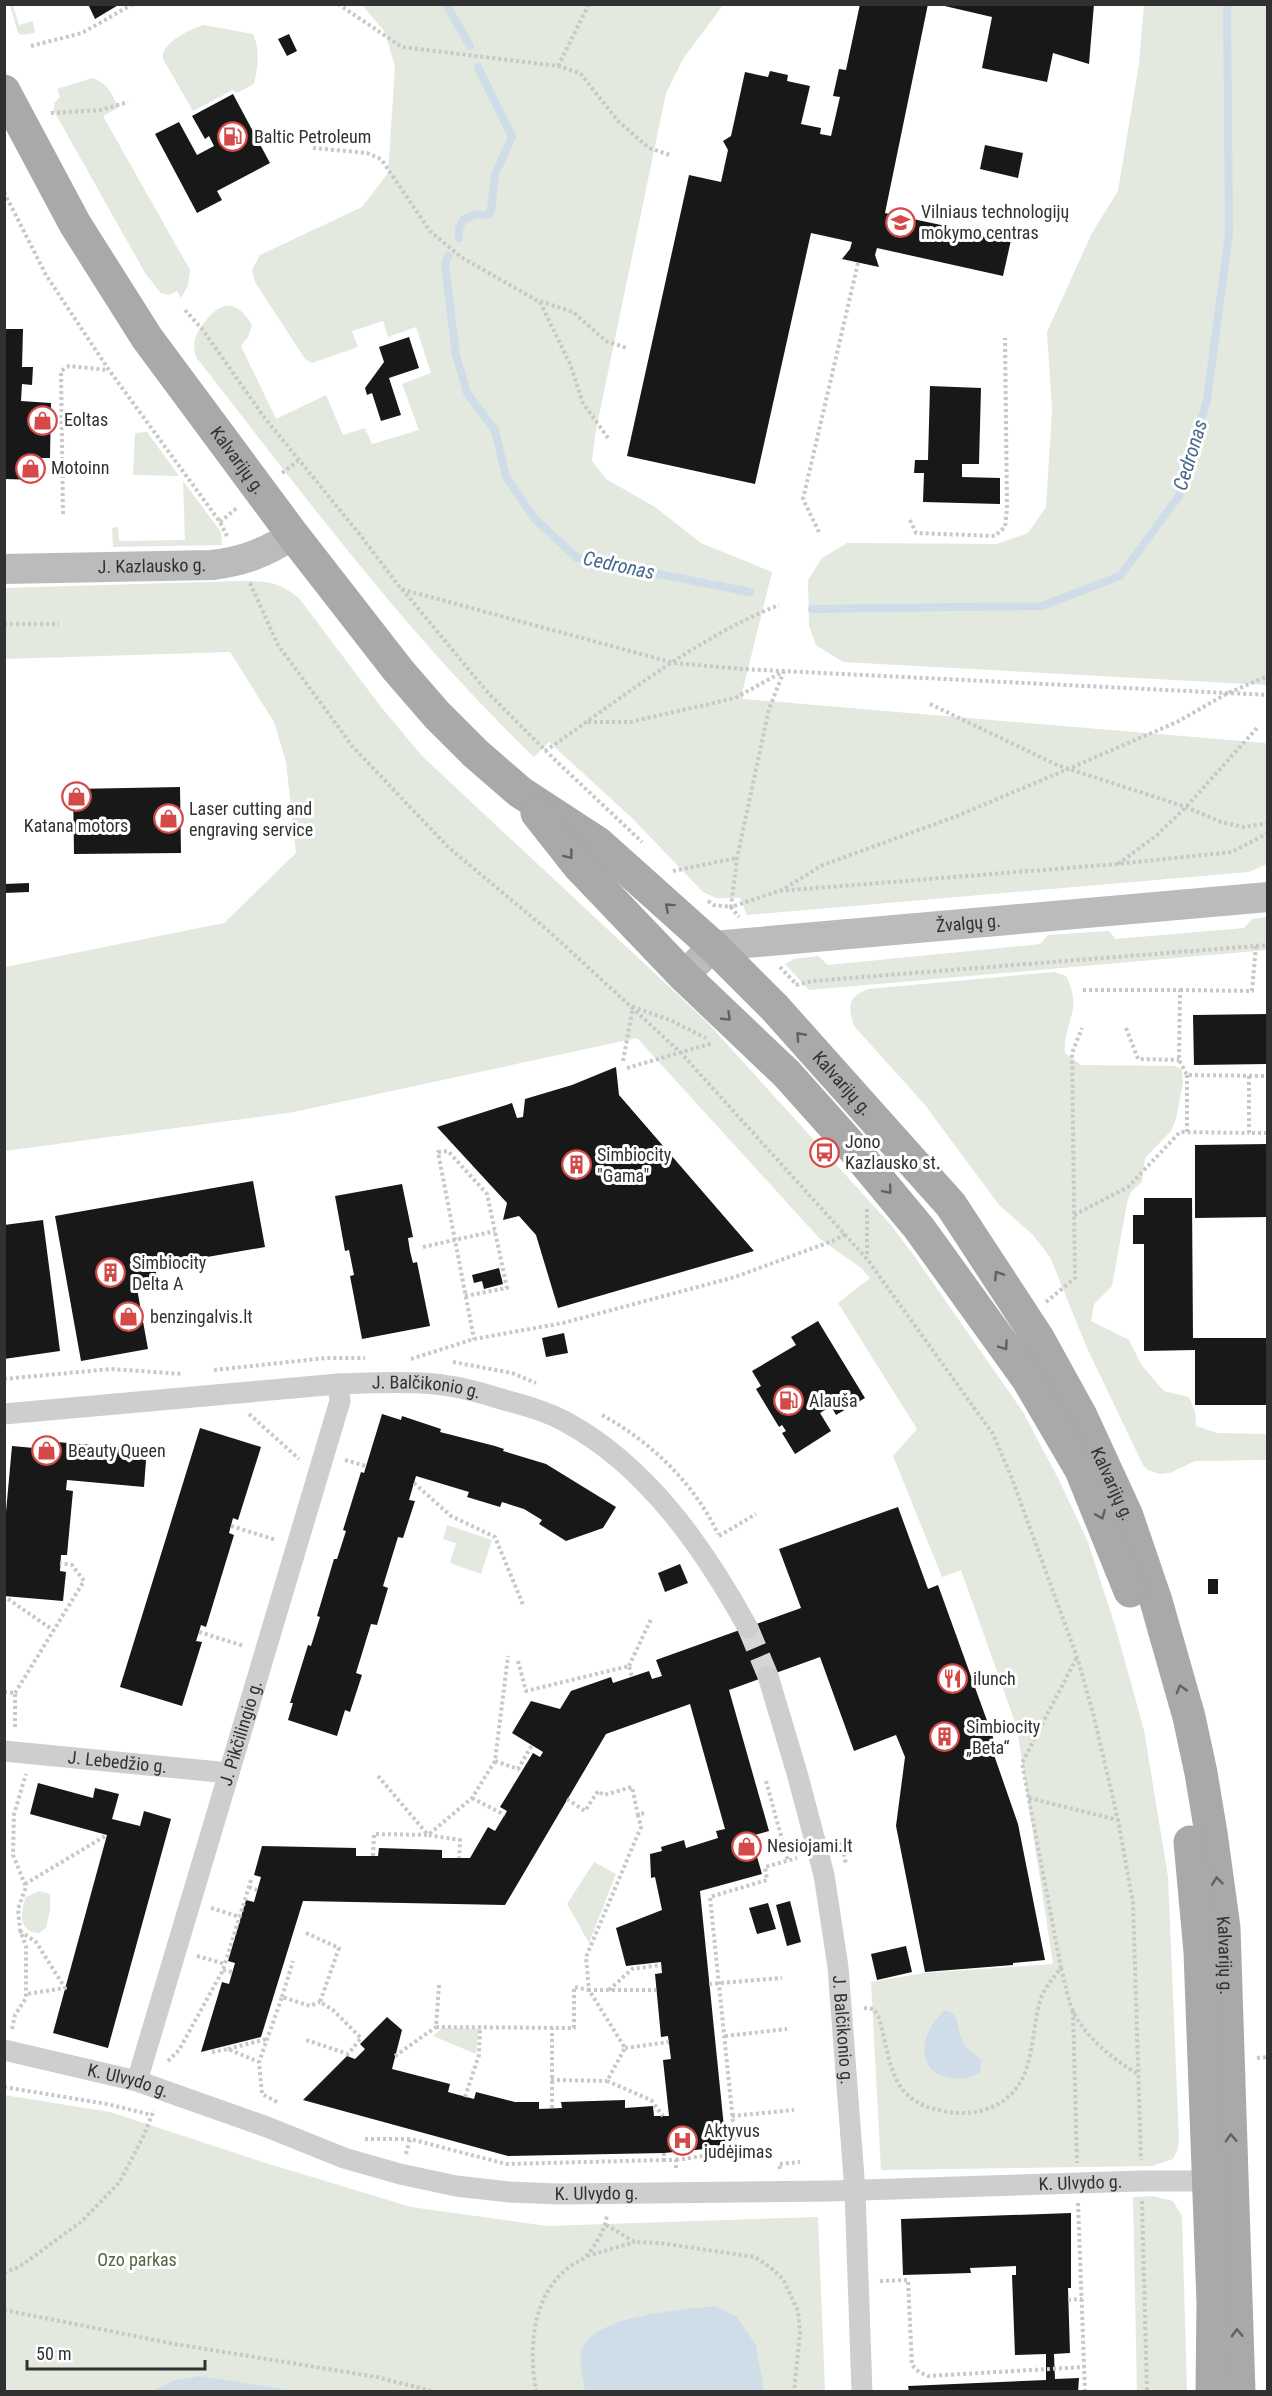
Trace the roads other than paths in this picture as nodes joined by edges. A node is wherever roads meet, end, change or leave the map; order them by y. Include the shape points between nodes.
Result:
1 (4, 91) edge
2 (293, 535) junction
3 (4, 569) edge
4 (520, 792) junction
5 (1268, 897) edge
6 (713, 946) junction
7 (684, 976) junction
8 (951, 1205) junction
9 (919, 1228) junction
10 (338, 1384) junction
11 (4, 1414) edge
12 (748, 1628) tunnel mouth
13 (768, 1676) tunnel mouth
14 (18, 1752) edge
15 (229, 1773) junction
16 (6, 2050) edge
17 (137, 2081) junction
18 (1208, 2181) junction
19 (855, 2191) junction
20 (862, 2391) edge
21 (1212, 2391) edge
22 (1239, 2391) edge

1 - 2 main road, Kalvarijų g. via 112,285
2 - 3 main road, J. Kazlausko g. via 271,550 240,562
2 - 4 main road, Kalvarijų g. via 437,716
6 -> 4 main road, Kalvarijų g. via 598,843
4 -> 7 main road, Kalvarijų g. via 578,865
5 - 6 main road, Žvalgų g.
6 - 7 main road
8 -> 6 main road, Kalvarijų g. via 775,1008
7 -> 9 main road, Kalvarijų g. via 787,1074
8 - 9 main road
22 -> 8 main road, Kalvarijų g. via 1224,1928 1208,1813 1189,1717 1127,1516 1081,1416 1038,1338
9 -> 18 main road, Kalvarijų g. via 1027,1378 1081,1470 1132,1596 1185,1805 1200,1952
10 - 11 street, J. Balčikonio g.
10 - 12 street, J. Balčikonio g. via 435,1384 472,1390 564,1420 615,1454 673,1515 726,1589
10 - 15 street, J. Pikčilingio g. via 340,1401
13 - 19 street, J. Balčikonio g. via 824,1875 838,1967
14 - 15 street, J. Lebedžio g.
15 - 17 street, J. Pikčilingio g.
16 - 17 street, K. Ulvydo g.
17 - 19 street, K. Ulvydo g. via 344,2158 456,2186 558,2194
18 - 19 street, K. Ulvydo g.
18 - 21 main road, Kalvarijų g.
19 - 20 street, J. Balčikonio g.

